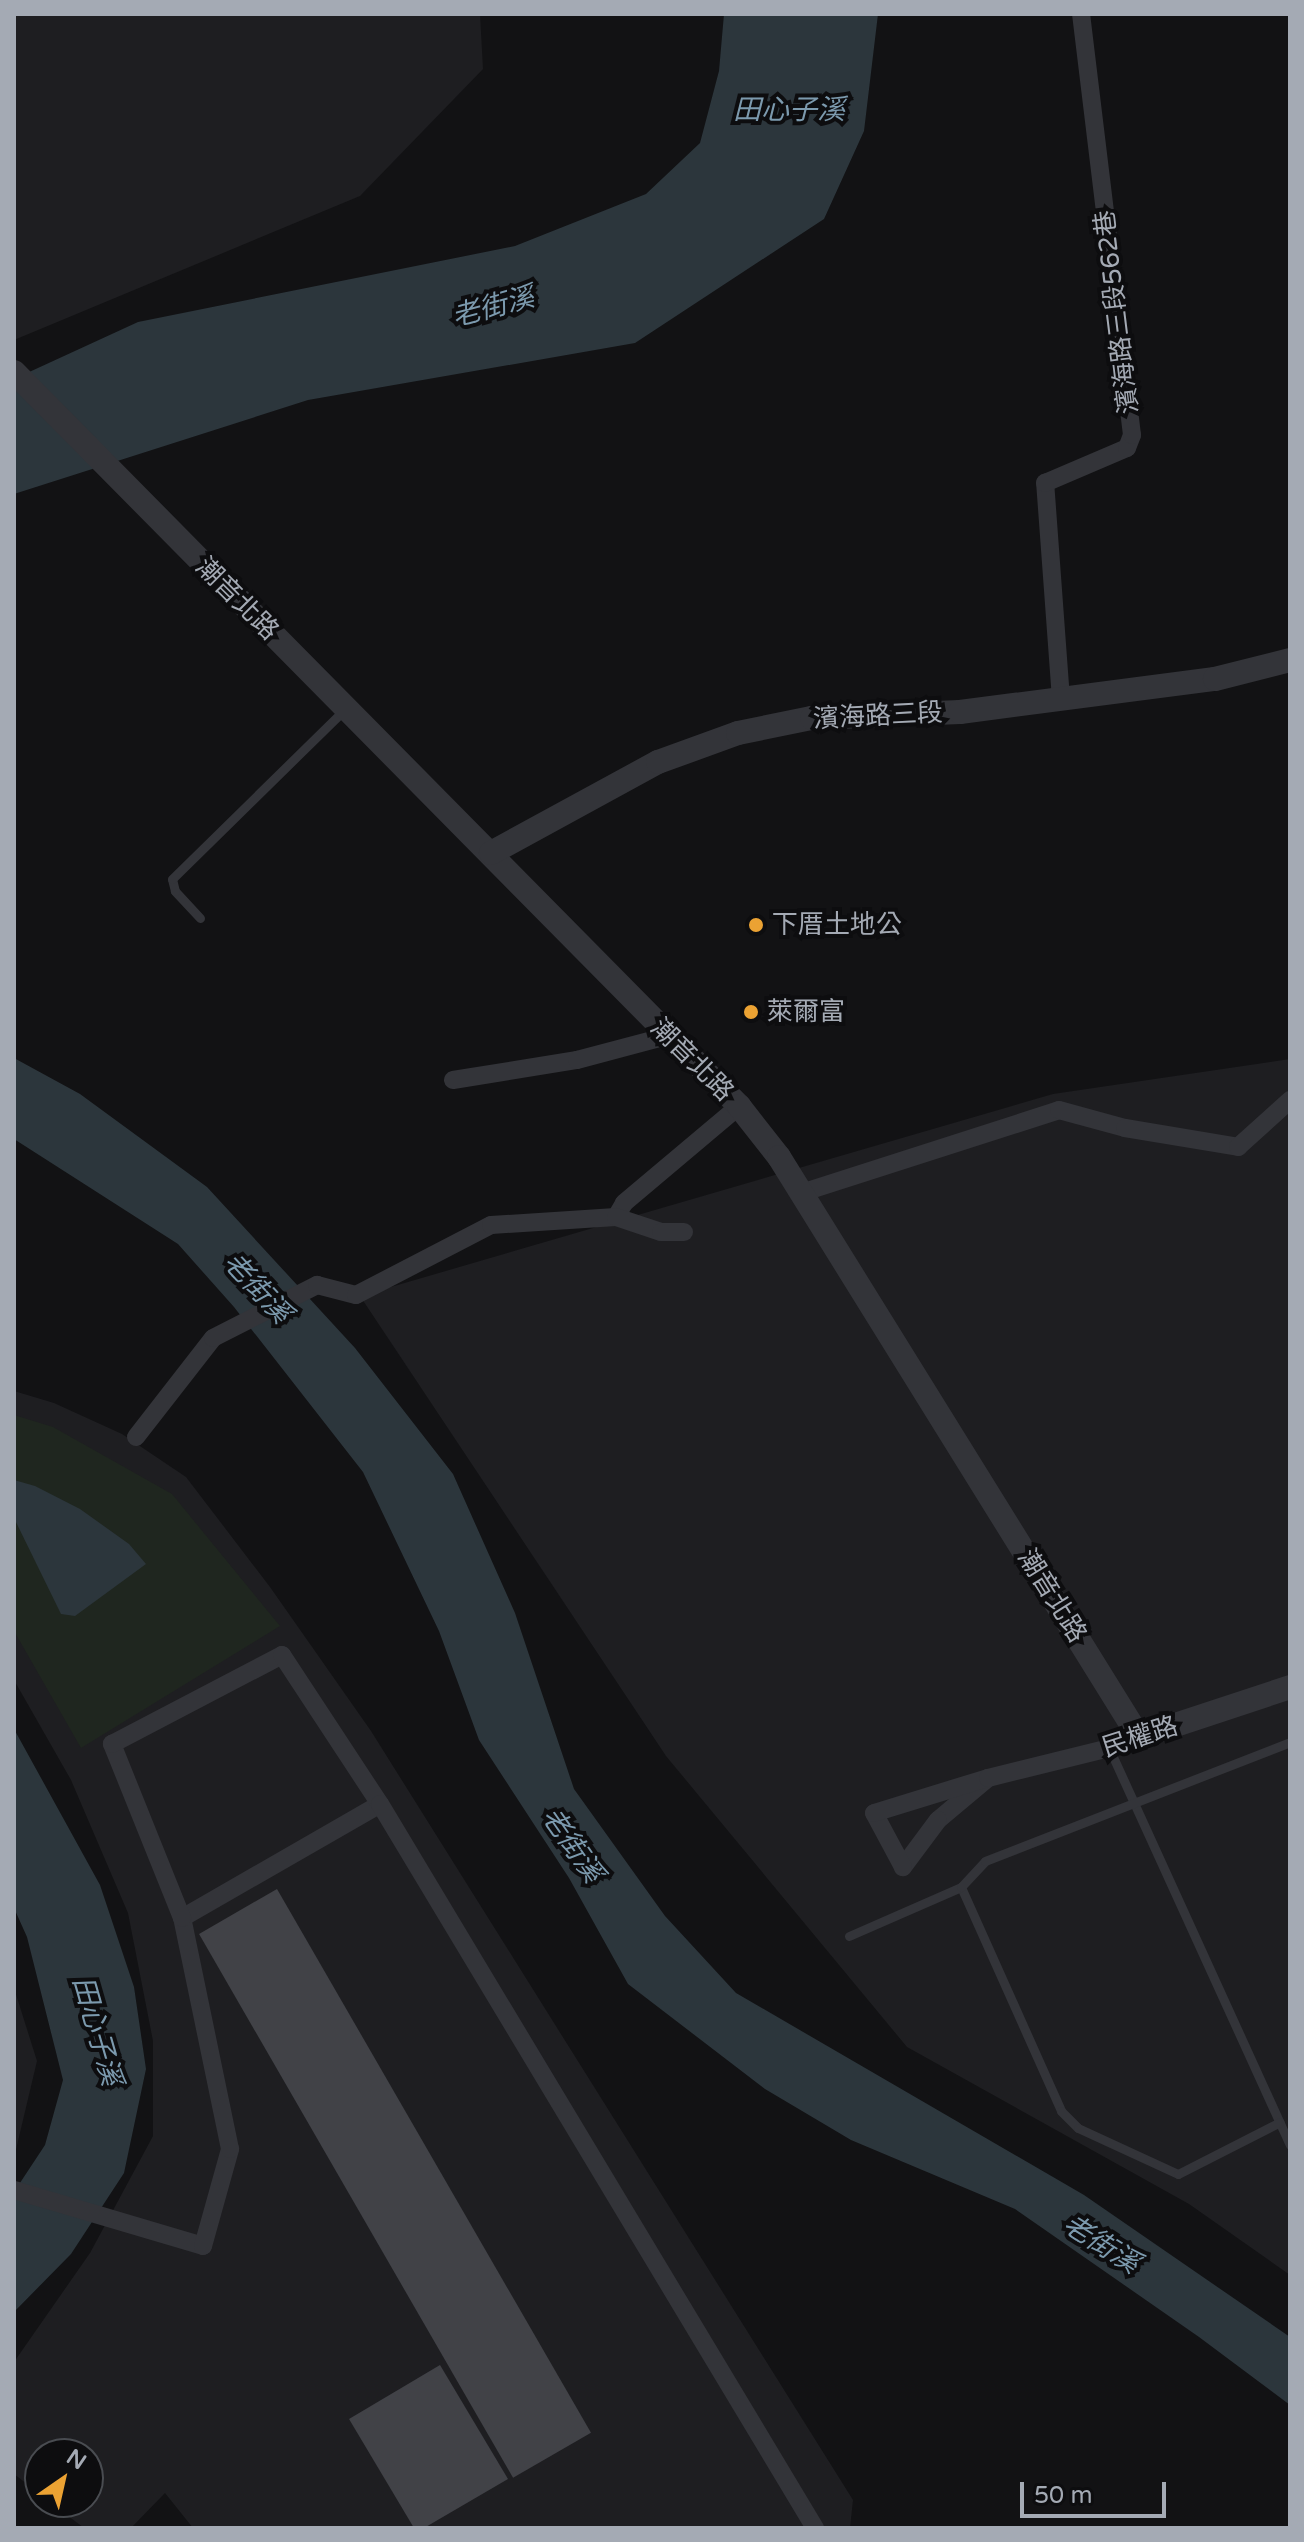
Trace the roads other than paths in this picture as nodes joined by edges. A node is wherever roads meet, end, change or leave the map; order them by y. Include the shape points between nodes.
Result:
1 (1081, 14) edge
2 (14, 372) edge
3 (1290, 660) edge
4 (1061, 699) junction
5 (345, 709) junction
6 (491, 853) junction
7 (200, 918) dead end
8 (667, 1036) junction
9 (453, 1080) dead end
10 (1290, 1100) edge
11 (739, 1106) junction
12 (801, 1193) junction
13 (616, 1217) junction
14 (684, 1232) dead end
15 (136, 1437) dead end
16 (1290, 1687) edge
17 (1139, 1737) junction
18 (1290, 1742) edge
19 (1109, 1748) junction
20 (988, 1778) junction
21 (1136, 1803) junction
22 (380, 1804) junction
23 (961, 1887) junction
24 (182, 1918) junction
25 (849, 1936) dead end
26 (1280, 2122) junction
27 (1290, 2145) edge
28 (14, 2190) edge
29 (815, 2528) edge

1 - 4 street, 濱海路三段562巷 via 1132,435 1127,448 1045,483
2 - 5 street, 潮音北路
3 - 4 street, 濱海路三段 via 1215,679
4 - 6 street, 濱海路三段 via 960,712 812,718 738,733 658,762
5 - 6 street, 潮音北路
5 - 7 lane via 172,879 175,891
6 - 8 street, 潮音北路
8 - 9 street via 577,1060
8 - 11 street, 潮音北路
10 - 12 street via 1238,1147 1125,1128 1059,1110
11 - 12 street, 潮音北路
11 - 13 street via 624,1203
12 - 17 street, 潮音北路
13 - 14 street via 661,1232
13 - 15 street via 491,1225 356,1295 317,1285 213,1338
16 - 17 street, 民權路
17 - 19 street, 民權路
18 - 21 lane
19 - 20 street, 民權路
19 - 21 lane
20 - 20 street, 民權路 via 874,1813 903,1867 938,1820
21 - 23 lane via 985,1861
21 - 26 lane
22 - 24 street
22 - 24 street via 282,1655 112,1744
22 - 29 street
23 - 25 lane
23 - 26 lane via 1061,2111 1078,2128 1178,2174
24 - 28 street via 230,2149 203,2246
26 - 27 lane

